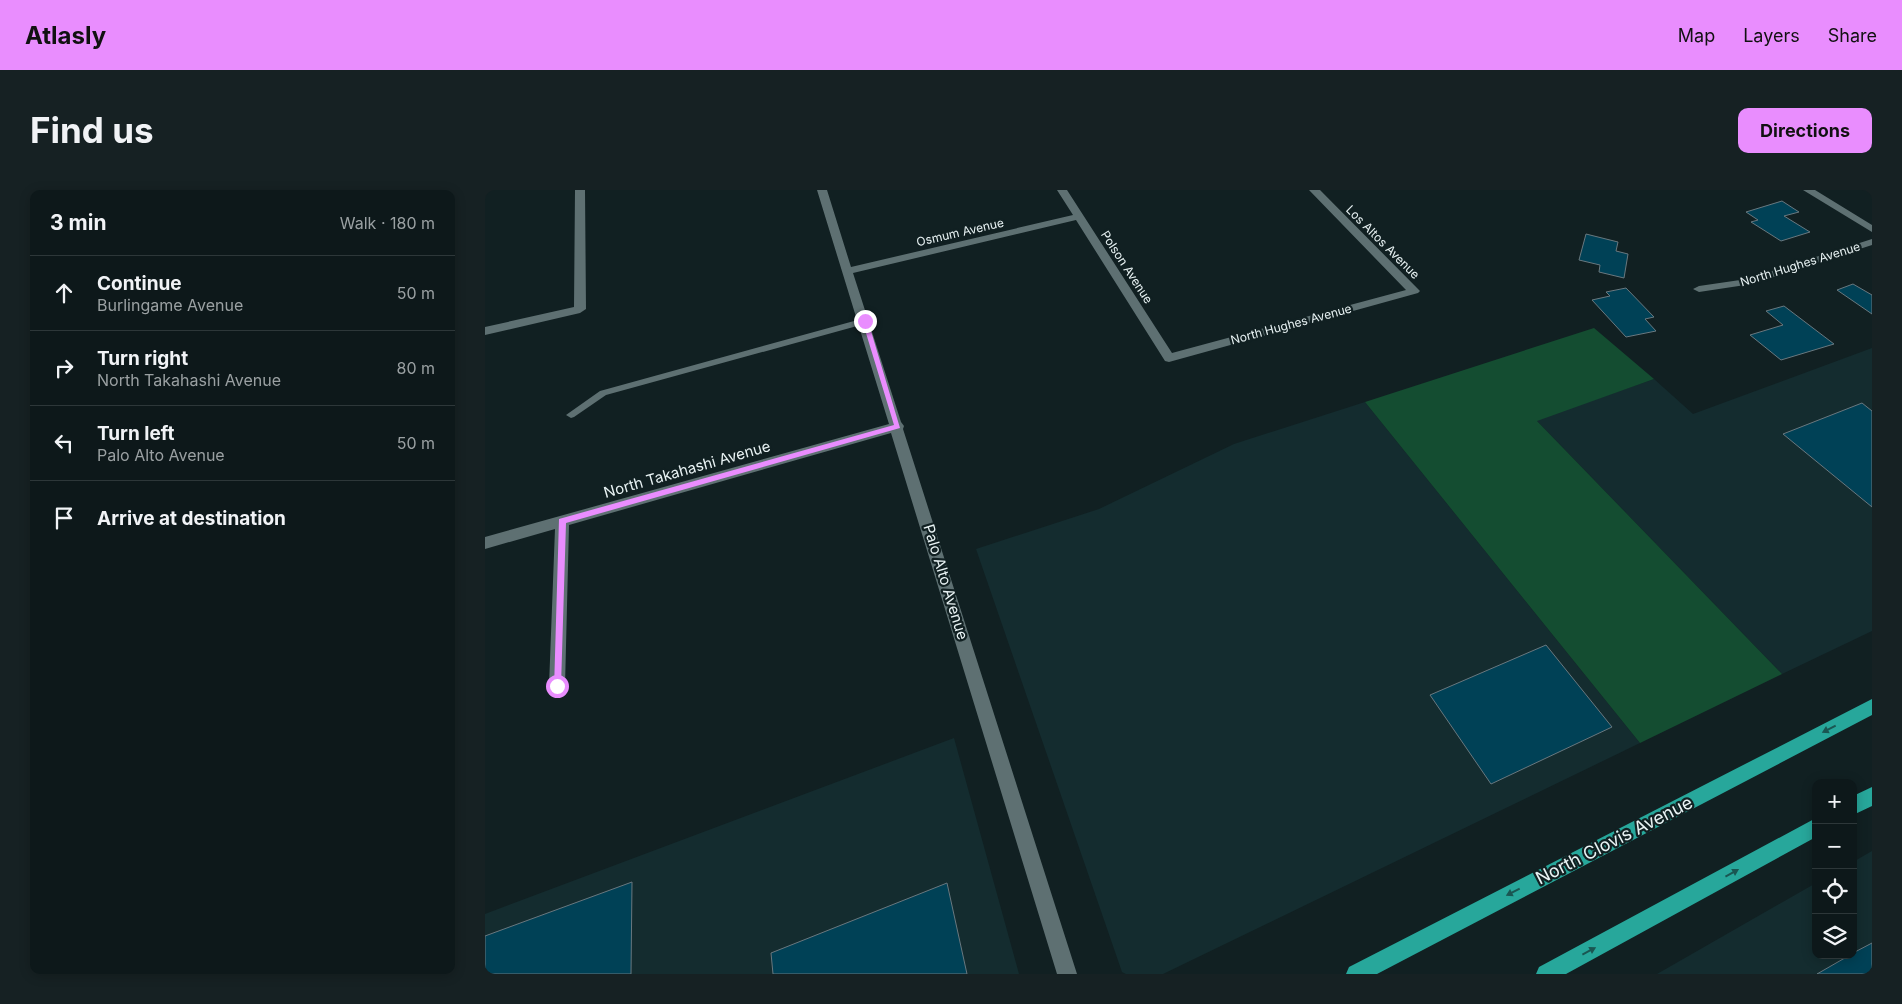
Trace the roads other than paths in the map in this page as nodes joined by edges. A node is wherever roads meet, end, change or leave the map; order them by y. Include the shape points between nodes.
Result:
1 (580, 190) edge
2 (822, 190) edge
3 (1062, 190) edge
4 (1314, 190) edge
5 (1808, 190) edge
6 (1078, 217) junction
7 (1872, 229) edge
8 (1872, 242) edge
9 (848, 271) junction
10 (1699, 289) dead end
11 (1414, 291) joint
12 (865, 321) junction
13 (485, 331) edge
14 (1169, 358) joint
15 (571, 415) dead end
16 (897, 426) junction
17 (562, 521) junction
18 (485, 543) edge
19 (557, 686) dead end
20 (1872, 707) edge
21 (1872, 796) edge
22 (1857, 804) edge
23 (1812, 829) edge
24 (1067, 974) edge
25 (1356, 974) edge
26 (1547, 974) edge

1 - 13 street via 580,309
2 - 9 street, Palo Alto Avenue
3 - 6 street, Polson Avenue
4 - 11 street, Los Altos Avenue
5 - 7 street
6 - 9 street, Osmum Avenue
6 - 14 street, Polson Avenue
8 - 10 street, North Hughes Avenue via 1748,282
9 - 12 street, Palo Alto Avenue
11 - 14 street, North Hughes Avenue
12 - 15 lane via 603,393
12 - 16 street, Palo Alto Avenue
16 - 17 street, North Takahashi Avenue
16 - 24 street, Palo Alto Avenue
17 - 18 street, North Takahashi Avenue
17 - 19 street
20 -> 25 main road, North Clovis Avenue
21 - 22 main road
26 -> 23 main road

